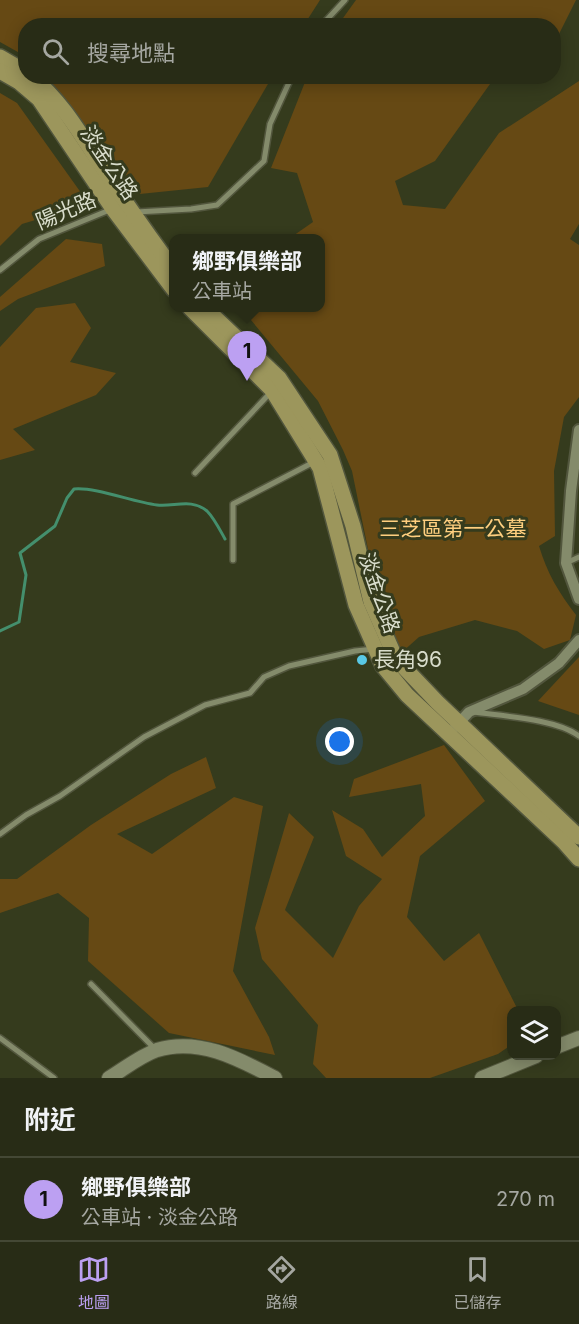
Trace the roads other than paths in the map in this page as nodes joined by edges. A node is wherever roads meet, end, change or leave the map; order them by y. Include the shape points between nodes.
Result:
1 (345, 0) edge
2 (328, 18) edge
3 (0, 57) edge
4 (18, 67) edge
5 (0, 71) edge
6 (18, 81) edge
7 (22, 84) edge
8 (39, 84) edge
9 (288, 84) edge
10 (113, 209) junction
11 (132, 212) junction
12 (169, 263) edge
13 (0, 270) edge
14 (169, 283) edge
15 (194, 312) edge
16 (209, 312) edge
17 (272, 390) junction
18 (579, 430) edge
19 (316, 461) junction
20 (195, 473) dead end
21 (345, 503) junction
22 (330, 507) junction
23 (579, 557) edge
24 (233, 560) dead end
25 (566, 563) junction
26 (579, 599) edge
27 (579, 640) edge
28 (376, 648) junction
29 (459, 722) junction
30 (579, 736) edge
31 (0, 834) edge
32 (579, 837) edge
33 (579, 859) edge
34 (91, 984) dead end
35 (0, 1038) edge
36 (579, 1038) edge
37 (561, 1045) edge
38 (157, 1050) junction
39 (526, 1060) edge
40 (54, 1078) edge
41 (109, 1078) edge
42 (275, 1078) edge
43 (482, 1078) edge

1 - 2 lane
3 - 4 main road
5 - 6 main road, 淡金公路
7 - 10 main road, 淡金公路 via 39,99
8 - 11 main road, 淡金公路 via 65,112
9 - 11 lane, 陽光路 via 270,124 264,161 217,205
10 - 11 lane, 陽光路
10 - 13 lane, 陽光路 via 39,239
10 - 14 main road, 淡金公路
11 - 12 main road, 淡金公路
15 - 17 main road, 淡金公路
16 - 21 main road, 淡金公路 via 279,378 330,455
17 - 19 main road, 淡金公路
17 - 20 lane
18 - 25 street
19 - 22 main road, 淡金公路
19 - 24 lane via 233,504
21 - 22 main road
21 - 29 main road, 淡金公路 via 371,602 396,659
22 - 28 main road, 淡金公路 via 356,605
23 - 25 lane
25 - 26 street
27 - 29 street via 560,663 523,689
28 - 29 main road, 淡金公路 via 393,679
28 - 31 lane via 289,666 264,677 250,693 205,705 144,737
29 - 30 lane via 548,724 570,729
29 - 32 main road, 淡金公路
29 - 33 main road, 淡金公路
34 - 38 lane
35 - 40 lane
36 - 37 street
38 - 41 street
38 - 42 street via 209,1049
39 - 43 street

